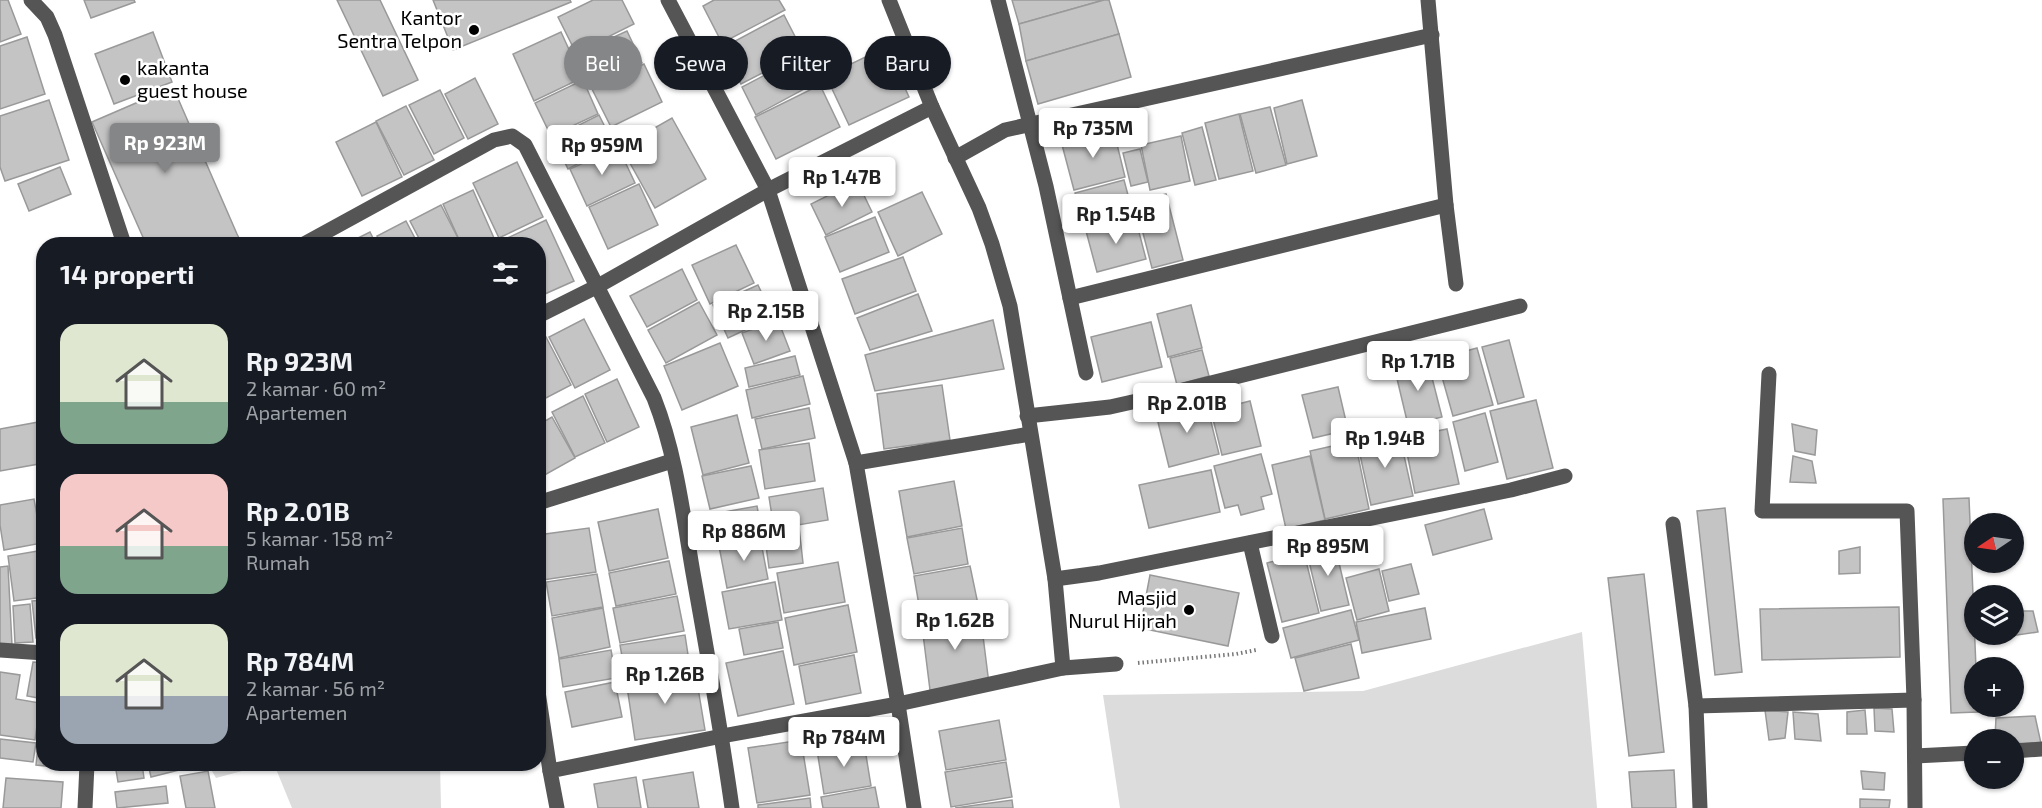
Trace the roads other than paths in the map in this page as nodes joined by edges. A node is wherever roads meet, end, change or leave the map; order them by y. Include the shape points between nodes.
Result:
1 (31, 0) edge
2 (668, 0) edge
3 (889, 0) edge
4 (998, 0) edge
5 (1428, 0) edge
6 (1432, 35) junction
7 (932, 107) junction
8 (1030, 124) junction
9 (955, 159) junction
10 (768, 190) junction
11 (1446, 205) junction
12 (122, 237) edge
13 (317, 237) edge
14 (1456, 284) dead end
15 (598, 286) junction
16 (1070, 298) junction
17 (1520, 306) dead end
18 (546, 312) edge
19 (1086, 373) dead end
20 (1769, 374) dead end
21 (1033, 416) junction
22 (1030, 434) junction
23 (672, 461) junction
24 (856, 463) junction
25 (1565, 476) dead end
26 (546, 500) edge
27 (1673, 524) dead end
28 (1250, 543) junction
29 (1055, 579) junction
30 (1272, 636) road end
31 (0, 650) edge
32 (36, 652) edge
33 (1116, 664) road end
34 (1063, 668) junction
35 (1914, 700) junction
36 (898, 704) junction
37 (1696, 706) junction
38 (722, 736) junction
39 (546, 745) edge
40 (2042, 749) edge
41 (2024, 750) edge
42 (1964, 754) edge
43 (1915, 756) junction
44 (87, 771) edge
45 (550, 771) junction
46 (85, 808) edge
47 (557, 808) edge
48 (732, 808) edge
49 (914, 808) edge
50 (1700, 808) edge
51 (1915, 808) edge

1 - 12 street via 47,17 55,35
2 - 10 street
3 - 7 street
4 - 8 street
5 - 6 street
6 - 8 street
6 - 11 street
7 - 9 street
7 - 10 street
8 - 9 street via 1005,130
8 - 16 street
9 - 21 street via 992,244 1010,306
10 - 15 street
10 - 24 street
11 - 14 street
11 - 16 street
13 - 15 street via 494,140 512,136 525,145
15 - 18 street
15 - 23 street via 654,398
16 - 19 street
17 - 21 street via 1159,396 1110,407
20 - 35 street via 1762,511 1907,511
21 - 22 street
22 - 24 street
22 - 29 street
23 - 26 street
23 - 38 street
24 - 36 street
25 - 28 street
27 - 37 street
28 - 29 street
28 - 30 street
29 - 34 street
31 - 32 street
33 - 34 street
34 - 36 street
35 - 37 street
35 - 43 street
36 - 38 street
36 - 49 street
37 - 50 street
38 - 45 street
38 - 48 street
39 - 45 street
40 - 41 street
42 - 43 street
43 - 51 street
44 - 46 street
45 - 47 street

